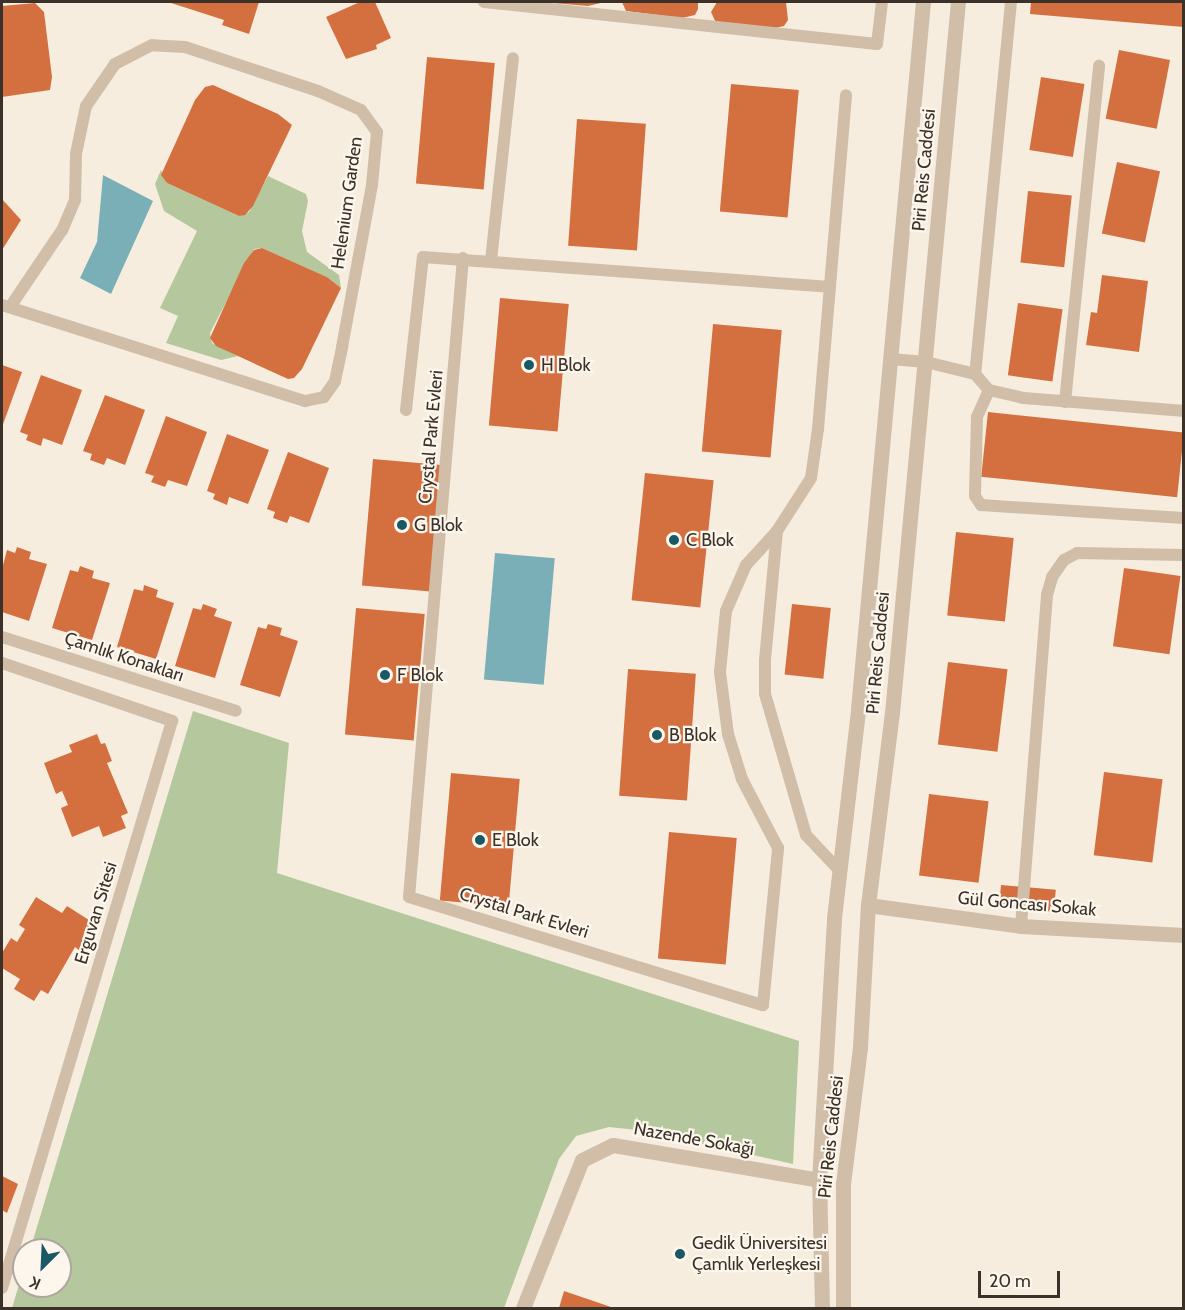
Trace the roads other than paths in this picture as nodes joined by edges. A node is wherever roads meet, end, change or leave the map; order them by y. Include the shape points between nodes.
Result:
1 (484, 2) edge
2 (882, 2) edge
3 (923, 2) edge
4 (958, 2) edge
5 (1011, 2) edge
6 (513, 58) dead end
7 (1099, 66) dead end
8 (846, 95) dead end
9 (464, 258) junction
10 (491, 260) junction
11 (830, 287) junction
12 (6, 306) edge
13 (891, 359) junction
14 (926, 362) junction
15 (975, 374) junction
16 (989, 390) junction
17 (1065, 402) junction
18 (406, 410) dead end
19 (1184, 411) edge
20 (1184, 518) edge
21 (777, 531) junction
22 (1184, 555) edge
23 (2, 637) edge
24 (2, 663) edge
25 (236, 711) dead end
26 (839, 870) junction
27 (868, 905) junction
28 (1022, 926) junction
29 (1184, 935) edge
30 (819, 1180) junction
31 (2, 1288) edge
32 (523, 1308) edge
33 (822, 1308) edge
34 (843, 1308) edge

1 - 2 lane via 877,44
3 - 13 street, Piri Reis Caddesi
4 - 14 street, Piri Reis Caddesi
5 - 15 lane
6 - 10 lane
7 - 17 lane
8 - 11 lane, Crystal Park Evleri
9 - 10 lane, Crystal Park Evleri
9 - 18 lane, Crystal Park Evleri via 423,257
9 - 21 lane, Crystal Park Evleri via 408,897 764,1005 778,848 739,768 728,734 720,672 726,611 746,565
10 - 11 lane, Crystal Park Evleri
11 - 21 lane, Crystal Park Evleri via 811,478
12 - 12 lane, Helenium Garden via 305,401 324,397 335,381 372,185 377,132 361,110 318,91 185,46 152,45 115,64 86,106 76,154 75,200 62,230
13 - 14 lane
13 - 26 street, Piri Reis Caddesi
14 - 15 lane
14 - 27 street, Piri Reis Caddesi via 892,713
15 - 16 lane
16 - 17 lane
16 - 20 lane via 977,417 975,496 981,505
17 - 19 lane
21 - 26 lane, Crystal Park Evleri via 765,694 806,835
22 - 28 lane via 1077,553 1064,560 1052,577 1047,595
23 - 25 lane, Çamlık Konakları
24 - 31 lane, Erguvan Sitesi via 172,721
26 - 30 street, Piri Reis Caddesi
27 - 28 street, Gül Goncası Sokak
27 - 34 street, Piri Reis Caddesi via 860,1047 843,1184
28 - 29 street, Gül Goncası Sokak
30 - 32 street, Nazende Sokağı via 613,1145 582,1160
30 - 33 street, Piri Reis Caddesi

